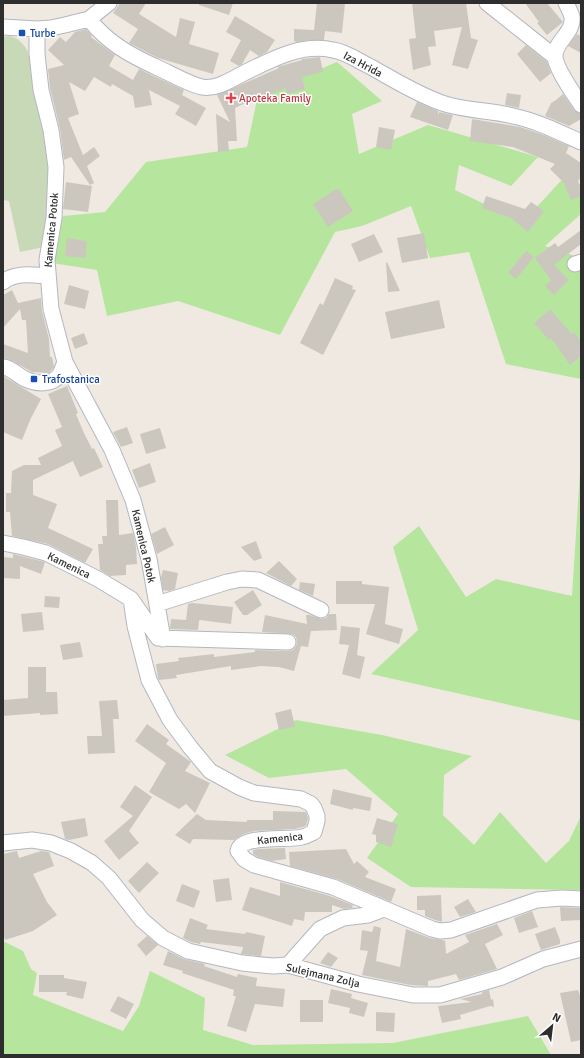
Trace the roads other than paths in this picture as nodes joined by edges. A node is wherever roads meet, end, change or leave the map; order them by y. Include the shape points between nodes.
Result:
1 (109, 3) edge
2 (488, 3) edge
3 (566, 3) edge
4 (89, 19) junction
5 (3, 27) edge
6 (37, 29) junction
7 (555, 57) junction
8 (581, 105) edge
9 (581, 142) edge
10 (47, 276) junction
11 (3, 282) edge
12 (65, 362) junction
13 (3, 366) edge
14 (3, 543) edge
15 (131, 599) junction
16 (157, 604) junction
17 (321, 610) dead end
18 (163, 639) junction
19 (288, 642) dead end
20 (3, 843) edge
21 (581, 899) edge
22 (384, 909) junction
23 (581, 949) edge
24 (288, 965) junction

1 - 4 street
2 - 7 street
3 - 7 street via 572,23 557,46
4 - 6 street
4 - 9 street, Iza Hrida via 108,40 138,58 202,87 215,86 299,50 319,48 344,53 410,89 442,103 464,109 515,116 549,127
5 - 6 street
6 - 10 street, Kamenica Potok via 41,90 51,130 56,167 54,218
7 - 8 street via 557,66
10 - 11 street via 14,276
10 - 12 street, Kamenica Potok via 51,309
12 - 13 street via 60,376 43,384 25,379
12 - 16 street, Kamenica Potok via 112,450 133,500 149,559
14 - 15 street, Kamenica via 46,553
15 - 18 street, Kamenica via 154,634
15 - 22 street, Kamenica via 149,680 170,720 210,771 249,791 301,799 314,808 317,821 314,832 301,838 242,844 238,847 240,856 254,865 333,887
16 - 17 street via 242,579 258,580
16 - 18 street, Kamenica Potok
18 - 19 street
20 - 24 street, Sulejmana Zolja via 32,840 51,843 92,863 109,878 142,920 163,938 188,951 242,963
21 - 22 street, Kamenica via 537,900 450,930 440,931
22 - 24 street via 368,915 343,918 320,929
23 - 24 street, Sulejmana Zolja via 543,959 502,977 440,995 413,995 358,984

